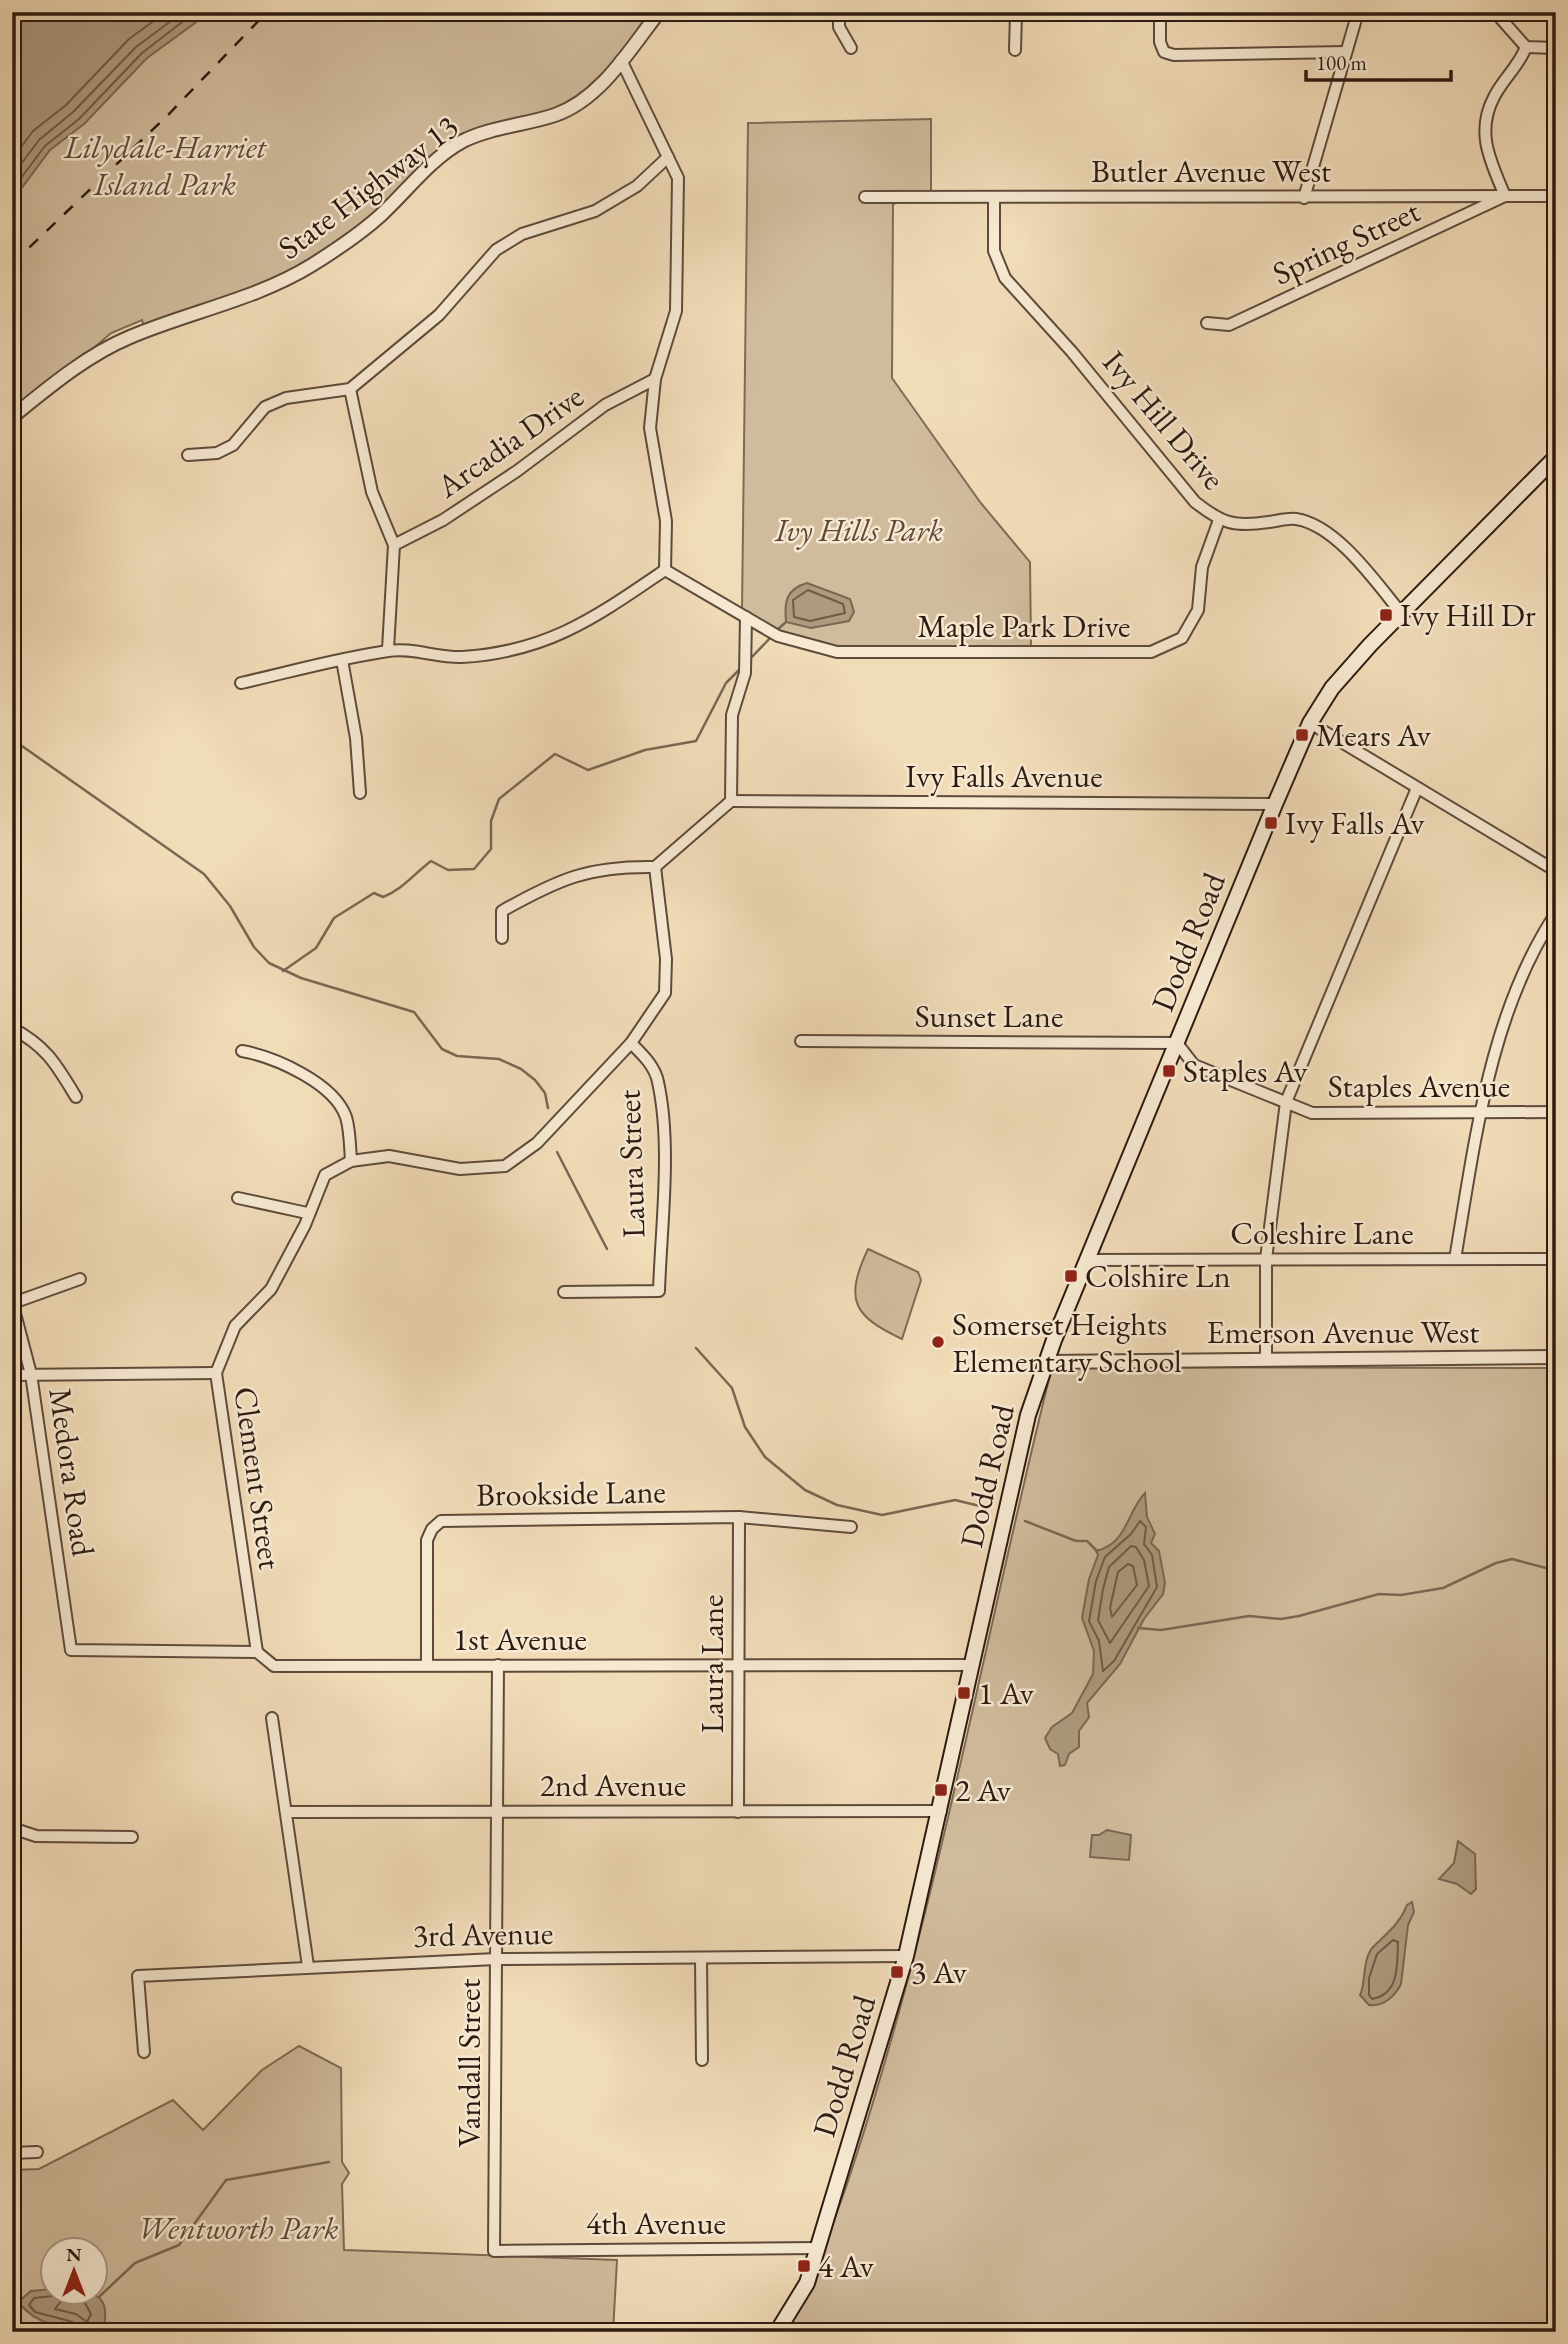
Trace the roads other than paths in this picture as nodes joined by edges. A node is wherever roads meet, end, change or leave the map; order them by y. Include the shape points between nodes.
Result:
1 (659, 12) edge
2 (839, 12) edge
3 (1016, 12) edge
4 (1160, 12) edge
5 (1357, 12) edge
6 (1495, 12) edge
7 (1526, 47) junction
8 (851, 48) dead end
9 (1556, 48) edge
10 (1015, 50) dead end
11 (1346, 52) junction
12 (621, 60) junction
13 (668, 157) junction
14 (1505, 196) junction
15 (1556, 196) edge
16 (865, 197) dead end
17 (994, 198) junction
18 (1304, 198) junction
19 (1207, 323) dead end
20 (655, 379) junction
21 (350, 388) junction
22 (12, 417) edge
23 (188, 454) dead end
24 (1556, 457) edge
25 (1219, 520) junction
26 (394, 545) junction
27 (665, 570) junction
28 (1402, 614) junction
29 (746, 617) junction
30 (391, 650) junction
31 (342, 660) junction
32 (241, 682) dead end
33 (1310, 723) junction
34 (1417, 788) junction
35 (360, 793) dead end
36 (731, 801) junction
37 (1276, 804) junction
38 (654, 867) junction
39 (1556, 871) edge
40 (1556, 913) edge
41 (502, 938) dead end
42 (12, 1028) edge
43 (800, 1041) dead end
44 (631, 1043) junction
45 (1177, 1043) junction
46 (242, 1051) dead end
47 (76, 1097) dead end
48 (1286, 1102) junction
49 (1480, 1112) junction
50 (1556, 1112) edge
51 (351, 1161) junction
52 (238, 1198) dead end
53 (307, 1213) junction
54 (1266, 1259) junction
55 (1455, 1259) junction
56 (1556, 1259) edge
57 (1087, 1260) junction
58 (80, 1279) dead end
59 (564, 1292) dead end
60 (12, 1302) edge
61 (1266, 1357) junction
62 (1556, 1357) edge
63 (1046, 1362) junction
64 (216, 1373) junction
65 (31, 1374) junction
66 (12, 1375) edge
67 (738, 1517) junction
68 (851, 1527) dead end
69 (72, 1650) joint
70 (257, 1652) junction
71 (738, 1664) junction
72 (427, 1665) junction
73 (498, 1665) junction
74 (974, 1665) junction
75 (272, 1718) dead end
76 (941, 1811) junction
77 (286, 1812) junction
78 (497, 1812) junction
79 (738, 1812) junction
80 (12, 1828) edge
81 (132, 1837) dead end
82 (906, 1956) junction
83 (701, 1958) junction
84 (496, 1959) junction
85 (308, 1966) junction
86 (144, 2052) dead end
87 (702, 2060) dead end
88 (37, 2152) dead end
89 (12, 2153) edge
90 (818, 2248) junction
91 (495, 2251) joint
92 (777, 2332) edge

1 - 12 street, State Highway 13
2 - 8 street via 839,27
3 - 10 street
4 - 11 street via 1160,42 1164,52 1174,55
5 - 11 street
6 - 7 street
7 - 9 street
7 - 14 street via 1485,120 1484,144
11 - 18 street
12 - 13 street
12 - 22 street, State Highway 13 via 597,87 566,110 449,150 380,216 294,276 242,299 129,337 72,370
13 - 20 street via 678,178 676,311
13 - 21 street via 637,186 595,211 522,234 496,250 439,315
14 - 15 street, Butler Avenue West
14 - 18 street, Butler Avenue West
14 - 19 street, Spring Street via 1230,325
16 - 17 street, Butler Avenue West
17 - 18 street, Butler Avenue West
17 - 25 street, Ivy Hill Drive via 994,251 1005,278 1195,502
20 - 26 street, Arcadia Drive via 605,405 443,520
20 - 27 street via 650,428 666,521
21 - 23 street via 286,398 265,407 233,445 217,453
21 - 26 street via 372,492
24 - 28 main road, Dodd Road
25 - 28 street, Ivy Hill Drive via 1243,526 1294,519 1317,526 1359,561
25 - 29 street, Maple Park Drive via 1202,567 1198,610 1182,638 1151,652 837,652 778,636
26 - 30 street
27 - 29 street, Maple Park Drive
27 - 30 street via 600,614 549,641 497,655 444,658
28 - 33 main road, Dodd Road via 1332,688
29 - 36 street via 745,673 732,715
30 - 31 street
31 - 32 street
31 - 35 street
33 - 34 street
33 - 37 main road, Dodd Road
34 - 39 street
34 - 48 street
36 - 37 street, Ivy Falls Avenue
36 - 38 street
37 - 45 main road, Dodd Road
38 - 41 street via 583,872 541,889 502,911
38 - 44 street via 666,959 665,993
40 - 49 street via 1533,947 1506,1017
42 - 47 street via 52,1056
43 - 45 street, Sunset Lane
44 - 51 street via 537,1143 505,1166 460,1168 389,1156
44 - 59 street, Laura Street via 658,1080 663,1139 659,1291
45 - 48 street, Staples Avenue via 1194,1065
45 - 57 main road, Dodd Road
46 - 51 street via 265,1056 328,1090 346,1116
48 - 49 street, Staples Avenue via 1312,1112
48 - 54 street
49 - 50 street, Staples Avenue
49 - 55 street
51 - 53 street, Clement Street via 325,1175
52 - 53 street
53 - 64 street, Clement Street via 271,1289 236,1326
54 - 55 street, Coleshire Lane
54 - 57 street, Coleshire Lane
54 - 61 street
55 - 56 street, Coleshire Lane
57 - 63 main road, Dodd Road
58 - 60 street
60 - 65 street, Medora Road
61 - 62 street, Emerson Avenue West
61 - 63 street, Emerson Avenue West
63 - 74 main road, Dodd Road via 1028,1415
64 - 65 street
64 - 70 street, Clement Street
65 - 66 street
65 - 69 street, Medora Road
67 - 68 street, Brookside Lane
67 - 71 street, Laura Lane
67 - 72 street, Brookside Lane via 441,1521 427,1540
69 - 70 street, 1st Avenue
70 - 72 street, 1st Avenue via 274,1666
71 - 73 street, 1st Avenue
71 - 74 street, 1st Avenue
71 - 79 street, Laura Lane
72 - 73 street, 1st Avenue
73 - 78 street, Vandall Street
74 - 76 main road, Dodd Road
75 - 77 street
76 - 79 street, 2nd Avenue
76 - 82 main road, Dodd Road
77 - 78 street, 2nd Avenue
77 - 85 street
78 - 79 street, 2nd Avenue
78 - 84 street, Vandall Street
80 - 81 street via 45,1837
82 - 83 street, 3rd Avenue
82 - 90 main road, Dodd Road
83 - 84 street, 3rd Avenue
83 - 87 street
84 - 85 street, 3rd Avenue
84 - 91 street, Vandall Street
85 - 86 street, 3rd Avenue via 138,1976
88 - 89 street
90 - 91 street, 4th Avenue
90 - 92 main road, Dodd Road via 807,2283

